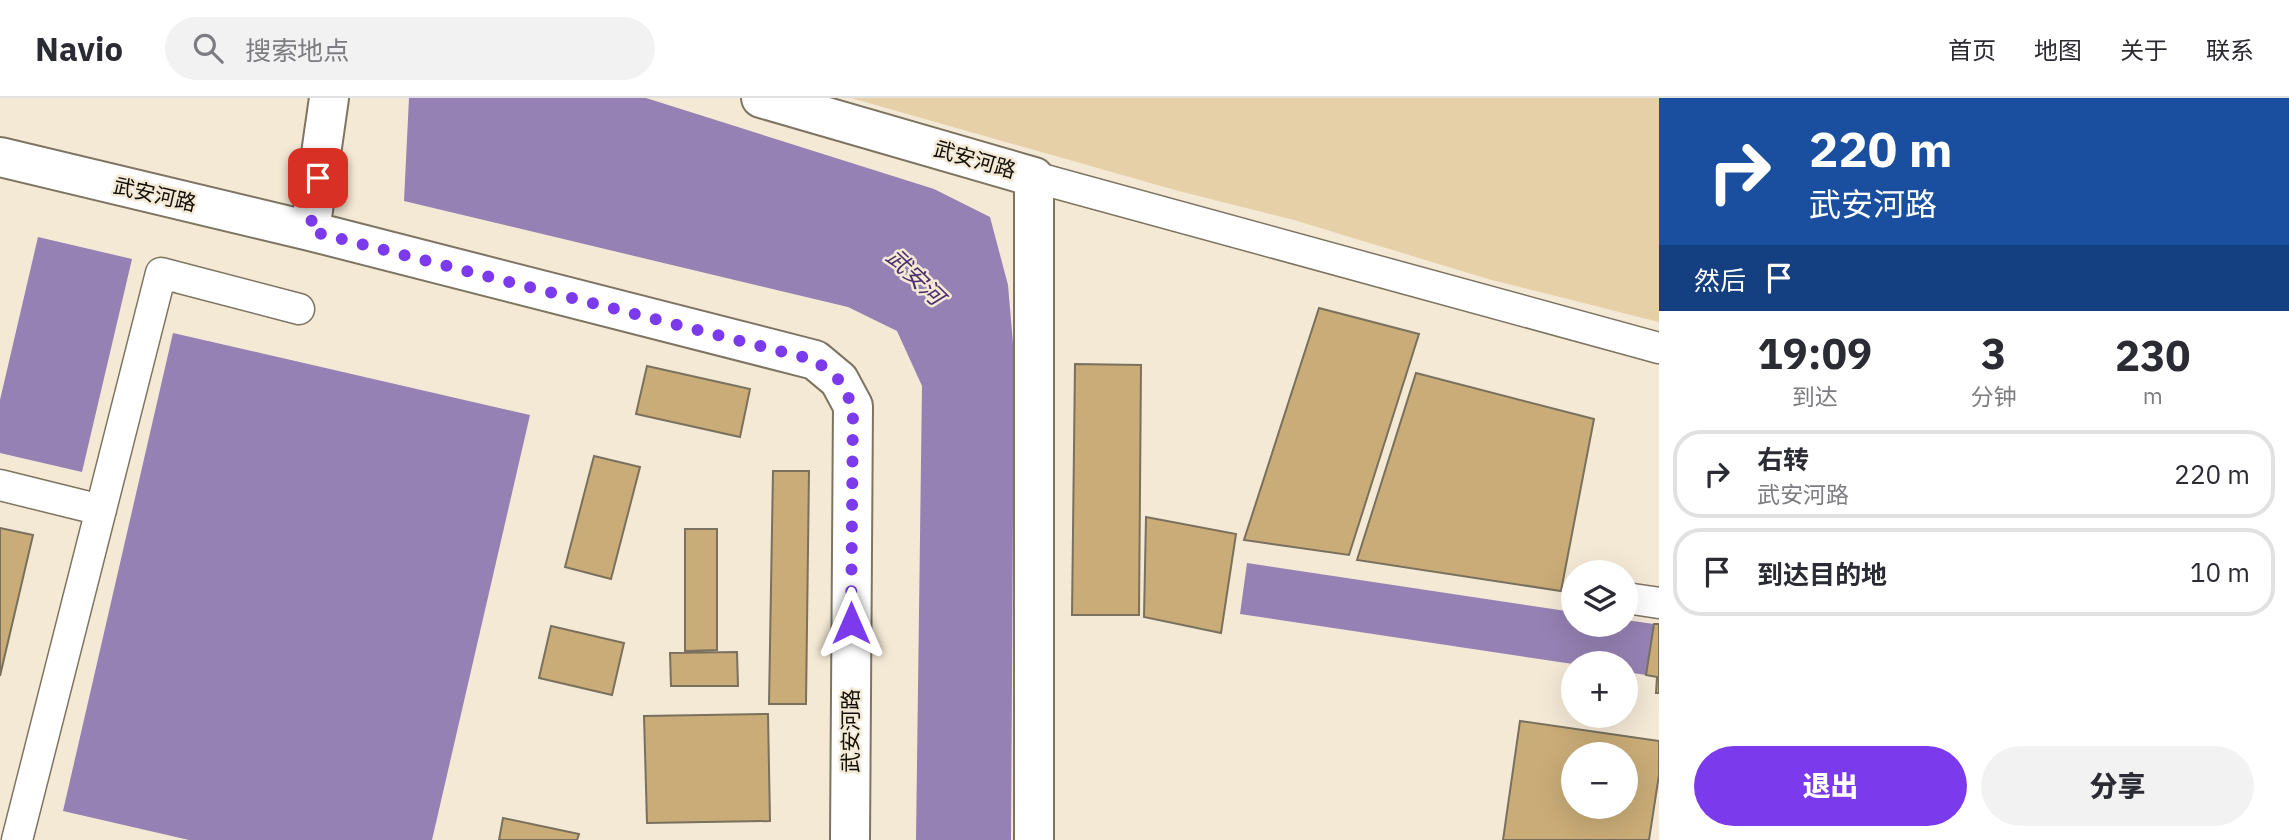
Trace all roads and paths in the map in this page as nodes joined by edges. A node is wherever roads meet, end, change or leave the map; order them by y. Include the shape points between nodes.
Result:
1 (329, 98) edge
2 (761, 98) edge
3 (0, 158) edge
4 (1034, 177) junction
5 (310, 231) junction
6 (299, 309) dead end
7 (1659, 348) edge
8 (0, 485) edge
9 (101, 510) junction
10 (1638, 600) edge
11 (1659, 603) edge
12 (17, 840) edge
13 (850, 840) edge
14 (1034, 840) edge

1 - 5 main road
2 - 4 main road, 武安河路
3 - 5 main road, 武安河路
4 - 7 street
4 - 14 main road, 武安河路
5 - 13 main road, 武安河路 via 815,360 839,380 853,406
6 - 9 street via 161,273
8 - 9 street
9 - 12 street
10 - 11 street

